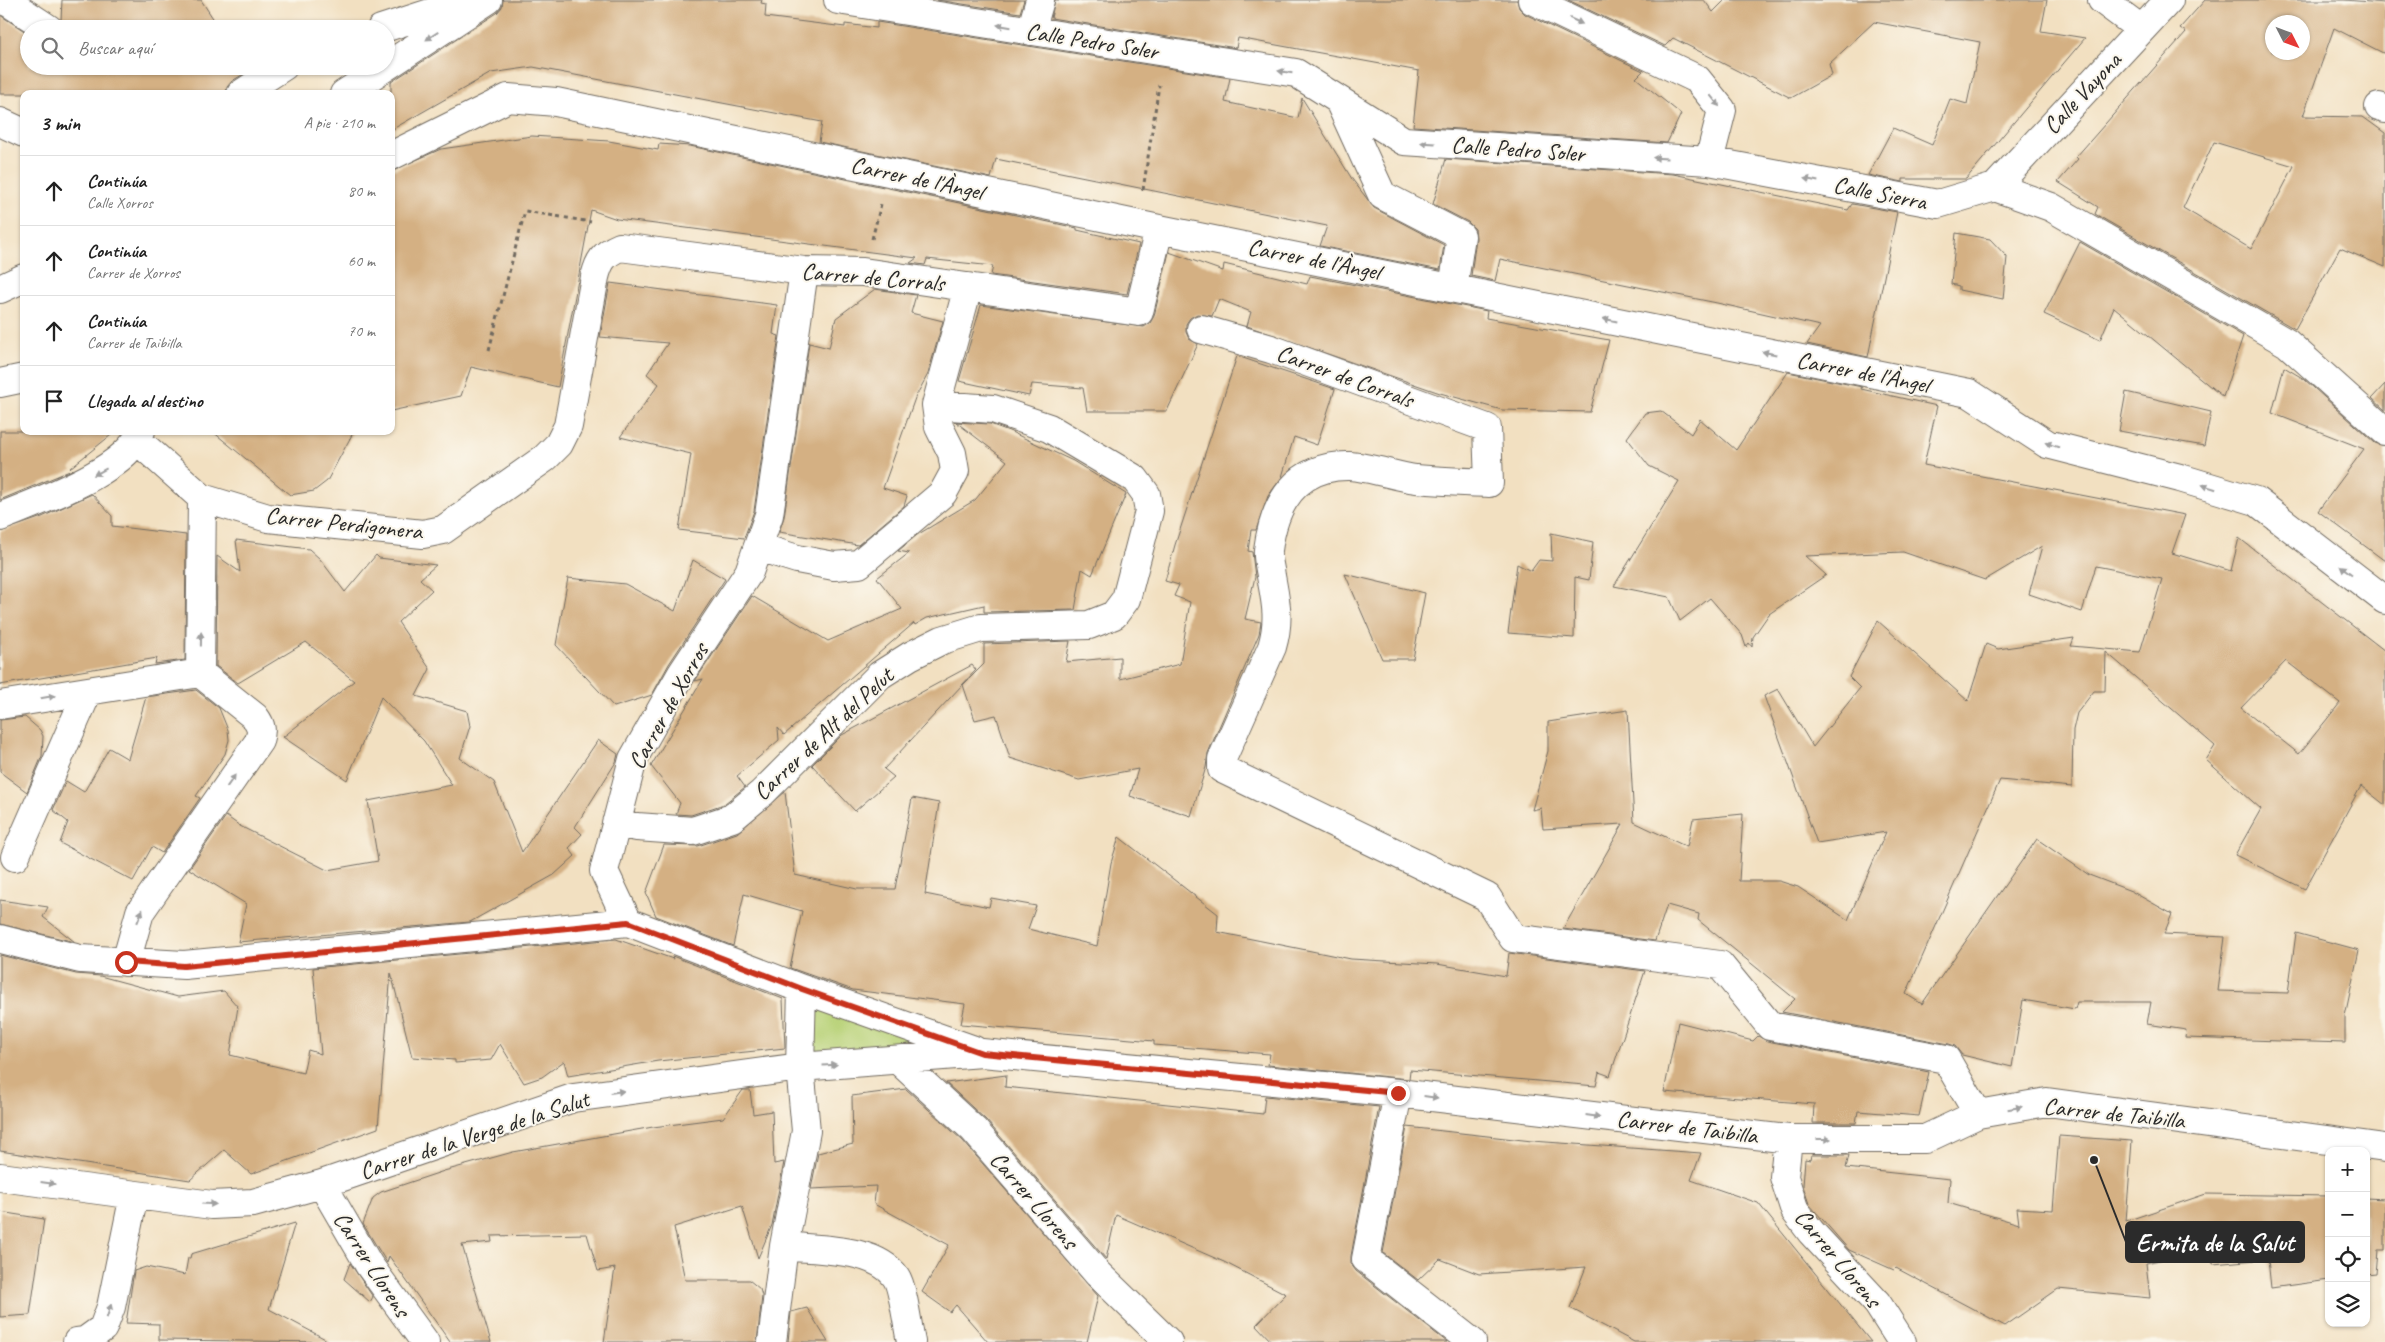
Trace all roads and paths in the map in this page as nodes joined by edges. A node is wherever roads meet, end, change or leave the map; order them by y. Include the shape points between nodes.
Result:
1 (5, 0) edge
2 (472, 0) edge
3 (488, 0) edge
4 (838, 0) edge
5 (1040, 0) edge
6 (1532, 0) edge
7 (2102, 0) edge
8 (2169, 0) edge
9 (35, 20) edge
10 (395, 25) edge
11 (2141, 29) junction
12 (1031, 31) junction
13 (1164, 52) junction
14 (395, 61) edge
15 (270, 75) edge
16 (373, 75) edge
17 (247, 90) edge
18 (350, 90) edge
19 (1339, 101) junction
20 (0, 122) edge
21 (20, 130) edge
22 (395, 154) edge
23 (1709, 161) junction
24 (889, 172) junction
25 (1995, 187) junction
26 (1149, 227) junction
27 (608, 252) junction
28 (804, 271) junction
29 (863, 272) junction
30 (20, 280) edge
31 (968, 287) junction
32 (1453, 288) junction
33 (0, 289) edge
34 (1201, 329) dead end
35 (489, 350) dead end
36 (20, 379) edge
37 (0, 383) edge
38 (936, 405) junction
39 (2385, 431) edge
40 (139, 436) edge
41 (202, 498) junction
42 (0, 517) edge
43 (758, 547) junction
44 (2385, 600) edge
45 (200, 673) junction
46 (88, 691) junction
47 (0, 705) edge
48 (616, 823) junction
49 (15, 857) dead end
50 (628, 922) junction
51 (0, 939) edge
52 (126, 962) junction
53 (802, 989) junction
54 (982, 1053) junction
55 (898, 1060) junction
56 (800, 1067) junction
57 (1398, 1093) junction
58 (1978, 1114) junction
59 (1788, 1139) junction
60 (2385, 1148) edge
61 (0, 1176) edge
62 (322, 1184) junction
63 (134, 1195) junction
64 (784, 1246) junction
65 (84, 1342) edge
66 (425, 1342) edge
67 (772, 1342) edge
68 (911, 1342) edge
69 (1168, 1342) edge
70 (1472, 1342) edge
71 (1902, 1342) edge

1 - 9 street
2 - 10 street
3 -> 14 street
12 -> 4 street, Calle Pedro Soler
5 - 12 street
6 -> 23 street via 1697,79 1722,110
7 - 11 street
8 - 11 street, Calle Vayona
11 - 25 street, Calle Vayona
12 - 13 street, Calle Pedro Soler
19 -> 13 street, Calle Pedro Soler via 1296,73
13 - 26 path
15 - 17 street
16 -> 18 street
23 -> 19 street, Calle Pedro Soler via 1404,141
19 - 32 street via 1382,195 1461,236
20 - 21 street
22 - 24 street, Carrer de l'Àngel via 508,98 556,102
25 -> 23 street, Calle Sierra via 1938,204
24 - 26 street, Carrer de l'Àngel
24 - 29 path
25 - 39 street via 2051,207 2287,343
26 - 31 street, Carrer de Corrals via 1139,312
26 - 32 street, Carrer de l'Àngel
27 - 28 street, Carrer de Corrals via 632,249
27 - 35 path via 594,222 525,212
27 - 41 street, Carrer Perdigonera via 598,262 594,277 568,426 559,444 545,458 443,530 423,534 268,518
28 - 29 street, Carrer de Corrals
28 - 43 street, Carrer de Xorros via 769,515
29 - 31 street, Carrer de Corrals
30 - 33 street
31 - 38 street
44 -> 32 street, Carrer de l'Àngel via 2256,501 2047,444 1970,393
34 - 58 street, Carrer de Corrals via 1272,349 1488,428 1489,483 1416,479 1349,466 1310,475 1292,486 1280,504 1268,552 1278,629 1222,760 1222,769 1487,897 1513,938 1720,965 1770,1026 1946,1059
36 - 37 street
38 - 43 street via 939,427 952,453 955,471 943,493 859,564 834,566
38 - 48 street, Carrer de Alt del Pelut via 993,409 1049,428 1134,479 1146,494 1149,511 1126,599 1114,615 1089,625 981,628 942,640 880,675 762,793 732,818 693,831
40 - 41 street, Carrer Perdigonera
40 -> 42 street via 105,471
45 -> 41 street
43 - 48 street, Carrer de Xorros via 749,572 682,673 633,758
45 - 46 street
52 -> 45 street via 140,912 262,733 261,724 255,717
47 -> 46 street
46 - 49 street
48 - 50 street, Carrer de Xorros via 604,871
50 - 52 street via 184,966
50 - 53 street
51 - 52 street via 80,960
53 - 54 street
53 - 56 street
54 - 55 street, Carrer de la Verge de la Salut
54 - 57 street, Carrer de Taibilla
56 -> 55 street, Carrer de la Verge de la Salut
55 - 69 street, Carrer Llorens via 974,1130 1098,1274
62 -> 56 street, Carrer de la Verge de la Salut via 573,1098
56 - 64 street via 806,1131
57 -> 59 street, Carrer de Taibilla
57 - 70 street via 1366,1259
59 -> 58 street, Carrer de Taibilla via 1925,1139
58 -> 60 street, Carrer de Taibilla via 2047,1102
59 - 71 street, Carrer Llorens via 1784,1177 1795,1211 1878,1303
61 -> 63 street, Carrer de la Verge de la Salut
63 -> 62 street, Carrer de la Verge de la Salut via 212,1205 252,1203
62 - 66 street, Carrer Llorens via 369,1265
65 -> 63 street via 103,1328 111,1307
64 - 67 street
64 - 68 street via 862,1255 879,1261 897,1278

